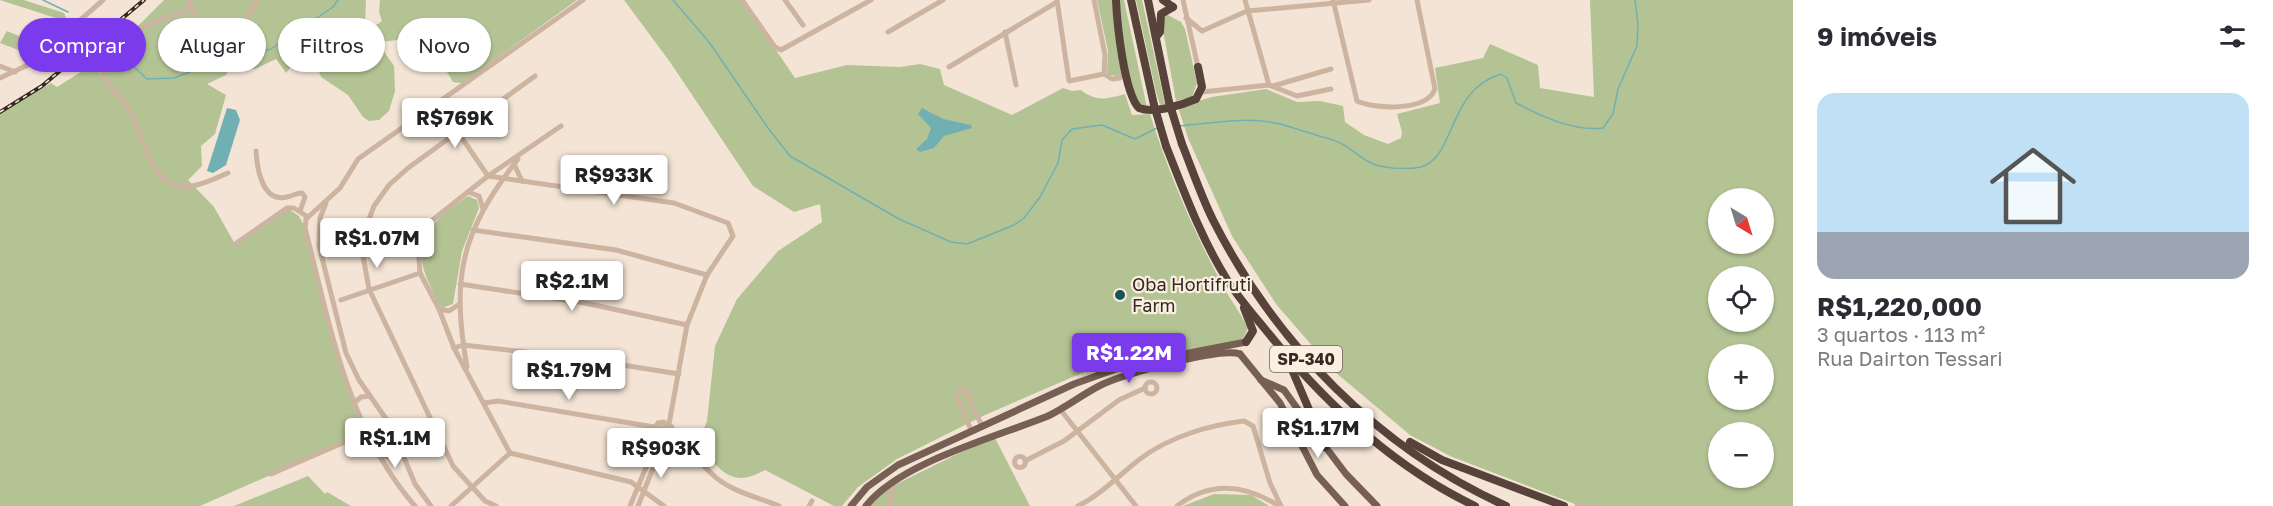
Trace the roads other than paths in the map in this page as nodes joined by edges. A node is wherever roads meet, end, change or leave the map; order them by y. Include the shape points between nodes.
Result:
1 (103, 0) edge
2 (188, 0) edge
3 (256, 0) edge
4 (583, 0) edge
5 (742, 0) edge
6 (785, 0) edge
7 (871, 0) edge
8 (943, 0) edge
9 (1094, 0) edge
10 (1116, 0) edge
11 (1131, 0) edge
12 (1148, 0) edge
13 (1162, 0) edge
14 (1245, 0) edge
15 (1369, 0) edge
16 (1417, 0) edge
17 (1057, 1) edge
18 (1334, 2) edge
19 (1183, 3) edge
20 (1173, 7) junction
21 (192, 8) junction
22 (1247, 11) junction
23 (1186, 18) junction
24 (803, 25) dead end
25 (1202, 31) junction
26 (888, 32) dead end
27 (1005, 32) junction
28 (1156, 37) junction
29 (1192, 40) junction
30 (1121, 46) junction
31 (0, 66) edge
32 (949, 67) dead end
33 (1198, 67) joint
34 (1331, 69) dead end
35 (15, 72) junction
36 (1104, 74) junction
37 (535, 76) dead end
38 (0, 78) edge
39 (1016, 85) dead end
40 (1271, 85) junction
41 (1331, 89) dead end
42 (1202, 92) junction
43 (442, 109) dead end
44 (561, 126) dead end
45 (458, 132) junction
46 (255, 151) dead end
47 (521, 155) junction
48 (514, 164) junction
49 (228, 173) dead end
50 (488, 176) junction
51 (503, 178) junction
52 (522, 181) junction
53 (467, 192) junction
54 (327, 200) junction
55 (483, 209) junction
56 (300, 211) junction
57 (308, 217) junction
58 (473, 230) junction
59 (235, 244) dead end
60 (420, 273) junction
61 (707, 275) junction
62 (460, 284) junction
63 (369, 289) junction
64 (1237, 294) junction
65 (341, 300) dead end
66 (458, 305) junction
67 (439, 309) junction
68 (687, 325) junction
69 (1246, 342) junction
70 (463, 345) junction
71 (454, 348) junction
72 (1283, 351) junction
73 (1240, 354) junction
74 (1127, 364) junction
75 (467, 371) junction
76 (679, 374) junction
77 (1260, 380) junction
78 (1103, 385) junction
79 (1145, 388) dead end
80 (370, 396) junction
81 (354, 403) junction
82 (483, 403) junction
83 (1351, 403) junction
84 (1060, 410) junction
85 (669, 424) junction
86 (654, 427) junction
87 (983, 427) junction
88 (368, 432) junction
89 (972, 432) junction
90 (1076, 432) junction
91 (673, 435) junction
92 (660, 442) junction
93 (1325, 447) junction
94 (402, 451) junction
95 (510, 453) junction
96 (381, 456) junction
97 (1025, 461) dead end
98 (271, 474) dead end
99 (895, 479) junction
100 (1115, 481) junction
101 (1270, 483) junction
102 (638, 485) junction
103 (471, 487) junction
104 (645, 489) junction
105 (1259, 493) junction
106 (1342, 505) edge
107 (416, 506) edge
108 (431, 506) edge
109 (451, 506) edge
110 (496, 506) edge
111 (630, 506) edge
112 (638, 506) edge
113 (664, 506) edge
114 (779, 506) edge
115 (851, 506) edge
116 (867, 506) edge
117 (891, 506) edge
118 (1078, 506) edge
119 (1136, 506) edge
120 (1178, 506) edge
121 (1280, 506) edge
122 (1377, 506) edge
123 (1475, 506) edge
124 (1506, 506) edge
125 (1564, 506) edge
126 (1577, 506) edge
127 (1592, 506) edge

1 - 35 street via 30,64
2 - 21 street
3 - 21 street via 249,18 228,37 216,38 205,33
4 - 54 street via 358,159 340,188
5 - 7 street via 781,50
6 - 24 street
8 - 26 street
9 - 36 street via 1105,55
10 - 30 highway
11 - 64 highway, SP-340, bridge via 1166,146 1197,225
12 - 28 highway, SP-340
13 - 20 highway
14 - 22 street
15 - 18 street
16 - 18 street via 1435,89 1428,98 1397,108 1357,101
17 - 27 street
17 - 36 street via 1069,81
18 - 22 street
19 - 20 street
19 - 23 street
20 - 28 highway via 1161,14
21 - 49 street via 122,40 105,60 105,80 131,112 159,175 169,183 181,187 200,184
22 - 25 street
22 - 40 street
23 - 25 street
23 - 29 street
25 - 29 street
27 - 32 street
27 - 39 street
28 - 83 highway, SP-340, bridge via 1169,102 1212,218 1264,306 1308,361
29 - 33 street
30 - 36 street via 1124,73 1115,79
30 - 42 highway via 1130,92 1139,108 1149,110 1192,101
31 - 35 street
33 - 42 highway
34 - 40 street
35 - 38 street
37 - 45 street
40 - 41 street via 1294,96
40 - 42 street
43 - 45 street
44 - 47 street
45 - 50 street
45 - 63 street via 408,168 374,206 365,230 363,256
46 - 56 street via 263,185 269,193 285,198 302,193 305,197
47 - 48 street
47 - 50 street
48 - 51 street
48 - 52 street
50 - 51 street
50 - 53 street
51 - 52 street
51 - 55 street
52 - 61 street via 674,203 728,223 733,236
53 - 55 street via 479,196
53 - 60 street via 423,228 417,258
54 - 57 street
54 - 80 street via 320,218 320,246 346,353
55 - 58 street
56 - 57 street
56 - 59 street via 287,208
57 - 81 street via 305,228
58 - 61 street via 616,250
58 - 62 street
60 - 63 street
60 - 67 street
61 - 68 street
62 - 66 street
62 - 68 street via 585,303
63 - 65 street
63 - 103 street via 453,466
64 - 69 highway via 1253,331
64 - 72 highway, SP-340
66 - 67 street via 450,311
66 - 70 street
67 - 71 street
68 - 76 street
69 - 73 main road
69 - 74 main road
70 - 71 street
70 - 75 street
70 - 76 street
71 - 75 street
72 - 93 highway
72 - 123 highway, SP-340 via 1372,439 1419,474
73 - 77 main road
73 - 78 main road via 1233,352 1179,363
74 - 78 main road via 1125,372
74 - 87 main road
75 - 82 street
76 - 85 street
77 - 93 main road via 1284,390
77 - 106 main road via 1280,403 1317,475
78 - 84 main road
79 - 90 street via 1119,400
80 - 81 street
80 - 94 street via 391,426
81 - 88 street
82 - 86 street via 498,401
82 - 95 street
83 - 124 highway, SP-340 via 1427,461
83 - 125 highway via 1428,454
84 - 90 street
84 - 99 main road
85 - 86 street via 658,423
85 - 91 street
86 - 92 street via 652,432
87 - 89 main road
87 - 89 street via 968,391 960,389 957,398
88 - 96 street
88 - 98 street
89 - 115 main road via 898,465 867,487
90 - 97 street
90 - 100 street
91 - 92 street
91 - 114 street via 684,441 722,482
92 - 102 street
92 - 104 street
93 - 122 main road
94 - 96 street via 393,457
94 - 108 street via 415,484
95 - 102 street
95 - 103 street
96 - 107 street via 399,487
99 - 116 main road
99 - 117 street
100 - 101 street via 1158,447 1192,433 1244,421 1254,426
100 - 118 street
100 - 119 street
101 - 105 street
101 - 121 street
102 - 104 street
102 - 111 street
103 - 109 street
103 - 110 street
104 - 112 street
104 - 113 street
105 - 120 street via 1239,488 1210,491
105 - 121 street
126 - 127 street

